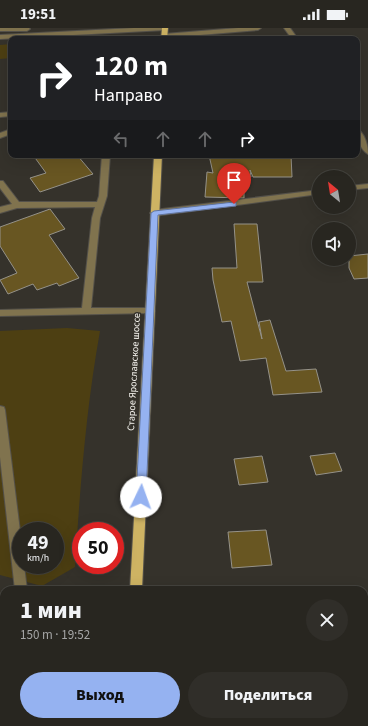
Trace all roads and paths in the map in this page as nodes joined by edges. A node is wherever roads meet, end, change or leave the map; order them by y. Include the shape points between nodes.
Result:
1 (37, 28) edge
2 (165, 28) edge
3 (258, 28) edge
4 (0, 29) edge
5 (18, 36) edge
6 (174, 36) edge
7 (360, 137) edge
8 (368, 152) edge
9 (106, 158) edge
10 (158, 158) edge
11 (0, 183) edge
12 (368, 186) edge
13 (356, 187) edge
14 (312, 193) edge
15 (100, 204) junction
16 (17, 205) junction
17 (0, 210) edge
18 (154, 213) junction
19 (150, 311) junction
20 (86, 312) junction
21 (0, 313) edge
22 (0, 410) edge
23 (21, 586) edge
24 (136, 586) edge

1 - 4 street
2 - 5 street
3 - 6 street
7 - 8 street
9 - 15 street
10 - 18 main road, Старое Ярославское шоссе
11 - 16 street
12 - 13 street
14 - 18 street
15 - 16 street
15 - 20 street via 96,218
16 - 17 street
18 - 19 main road, Старое Ярославское шоссе
19 - 20 street
19 - 24 main road, Старое Ярославское шоссе
20 - 21 street
22 - 23 street

